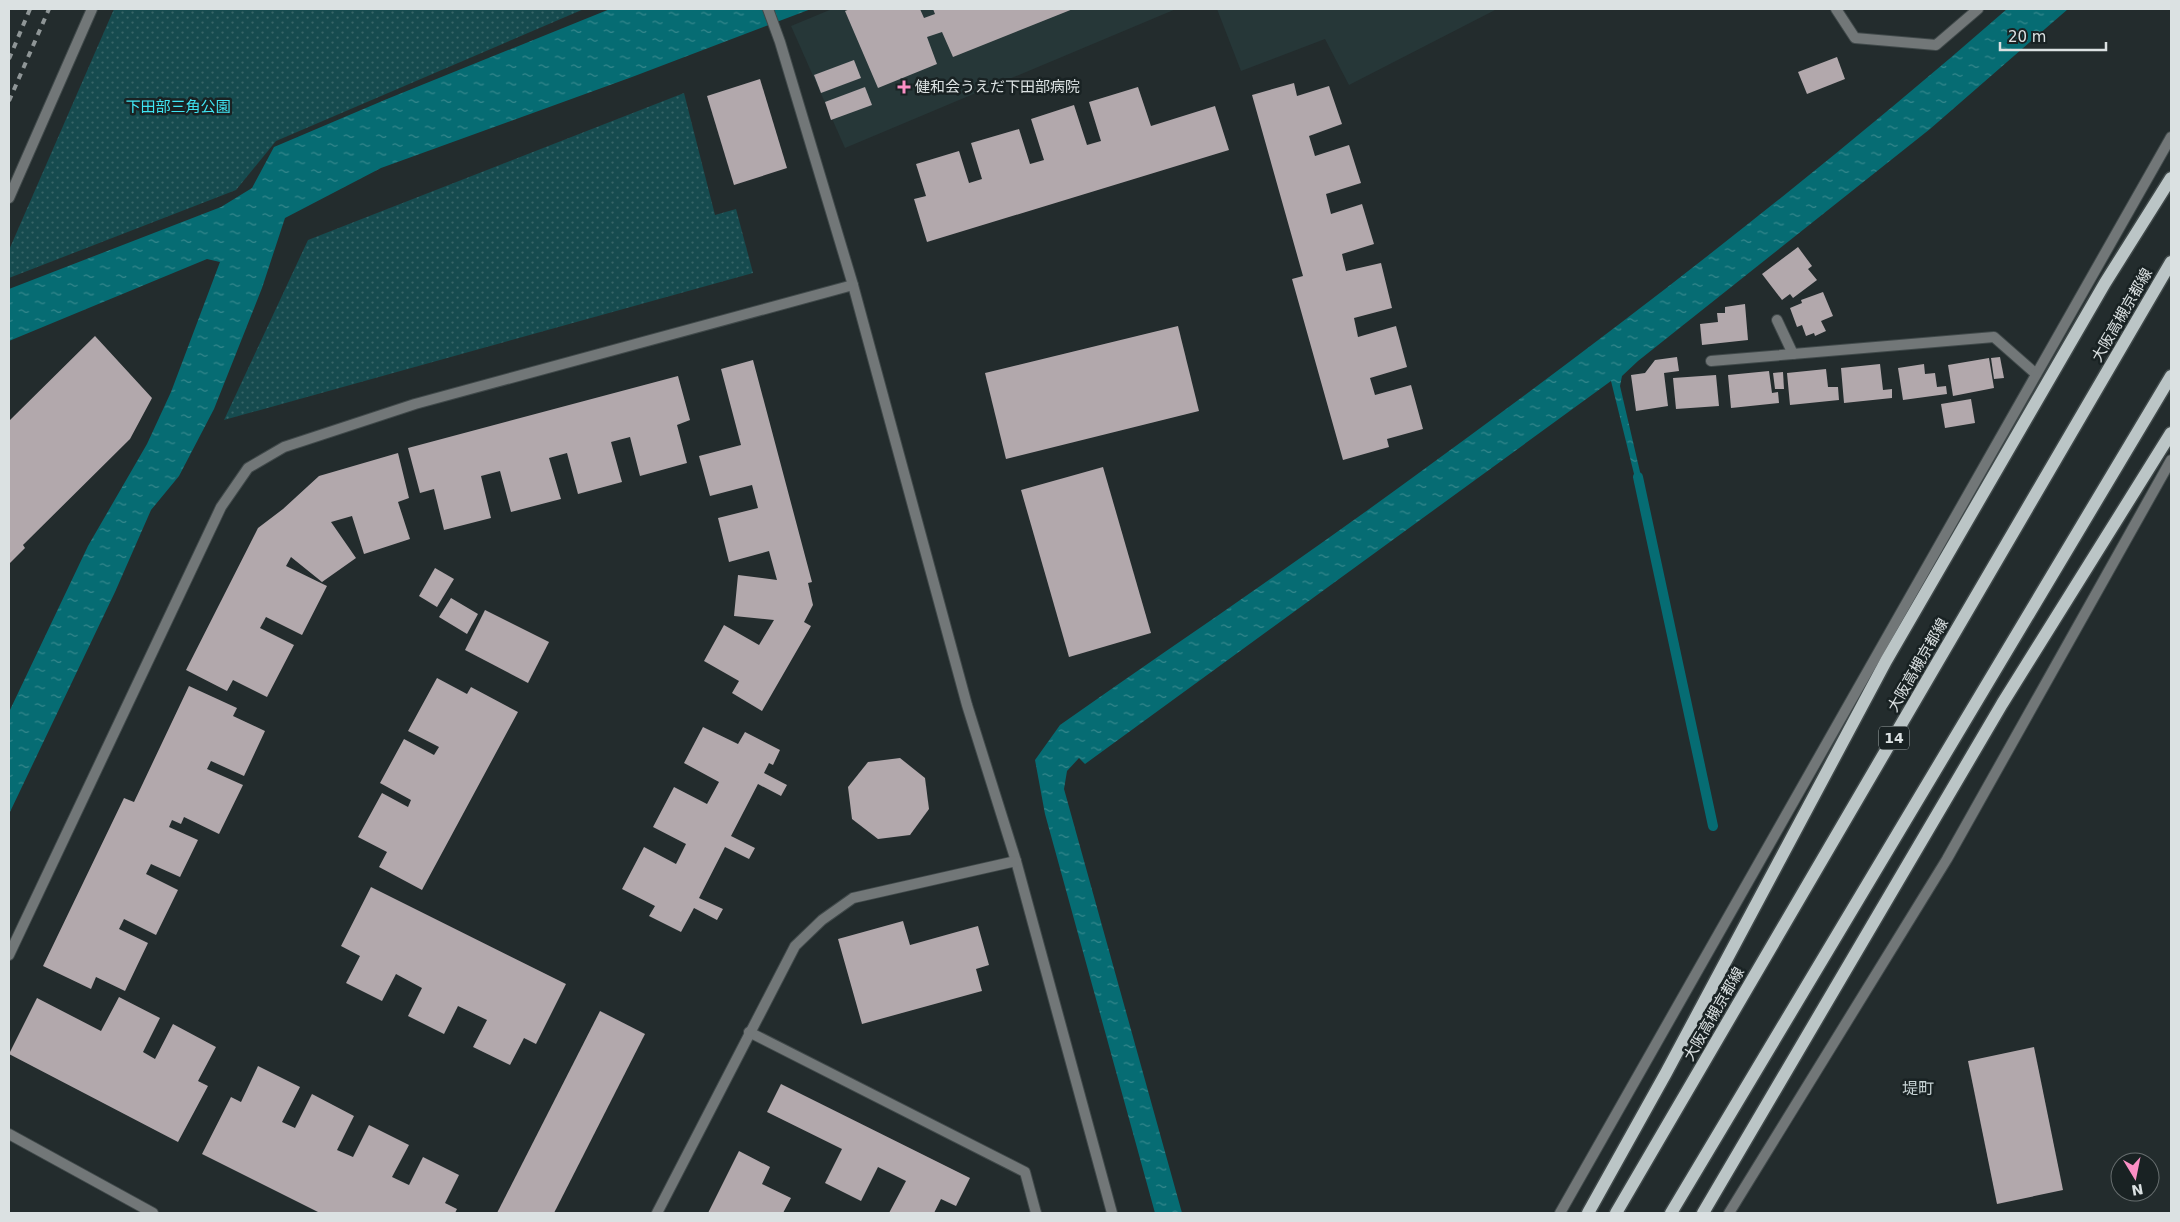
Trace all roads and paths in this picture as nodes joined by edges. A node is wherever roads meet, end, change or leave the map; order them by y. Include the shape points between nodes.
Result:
1 (92, 9) edge
2 (768, 9) edge
3 (1836, 9) edge
4 (1978, 9) edge
5 (2171, 137) edge
6 (2171, 178) edge
7 (9, 198) edge
8 (2171, 262) edge
9 (853, 285) junction
10 (1777, 320) dead end
11 (1793, 354) junction
12 (1711, 361) dead end
13 (2036, 374) junction
14 (2171, 376) edge
15 (2171, 433) edge
16 (2171, 460) edge
17 (1016, 861) junction
18 (9, 955) edge
19 (749, 1032) junction
20 (9, 1134) edge
21 (153, 1213) edge
22 (657, 1213) edge
23 (1036, 1213) edge
24 (1112, 1213) edge
25 (1560, 1213) edge
26 (1588, 1213) edge
27 (1616, 1213) edge
28 (1671, 1213) edge
29 (1703, 1213) edge
30 (1728, 1213) edge

1 - 7 street
2 - 9 street
3 - 4 street via 1855,38 1936,45
5 - 13 street
6 - 26 main road via 2105,283 1886,661
8 - 27 main road, 大阪高槻京都線 / 14
9 - 17 street via 967,704
9 - 18 street via 415,404 284,447 248,468 221,507
10 - 11 street
11 - 12 street
11 - 13 street via 1994,337
13 - 25 street
14 - 28 main road
15 - 29 main road via 2002,704
16 - 30 street via 1947,859
17 - 19 street via 853,898 822,920 795,946
17 - 24 street
19 - 22 street
19 - 23 street via 1025,1172
20 - 21 street

